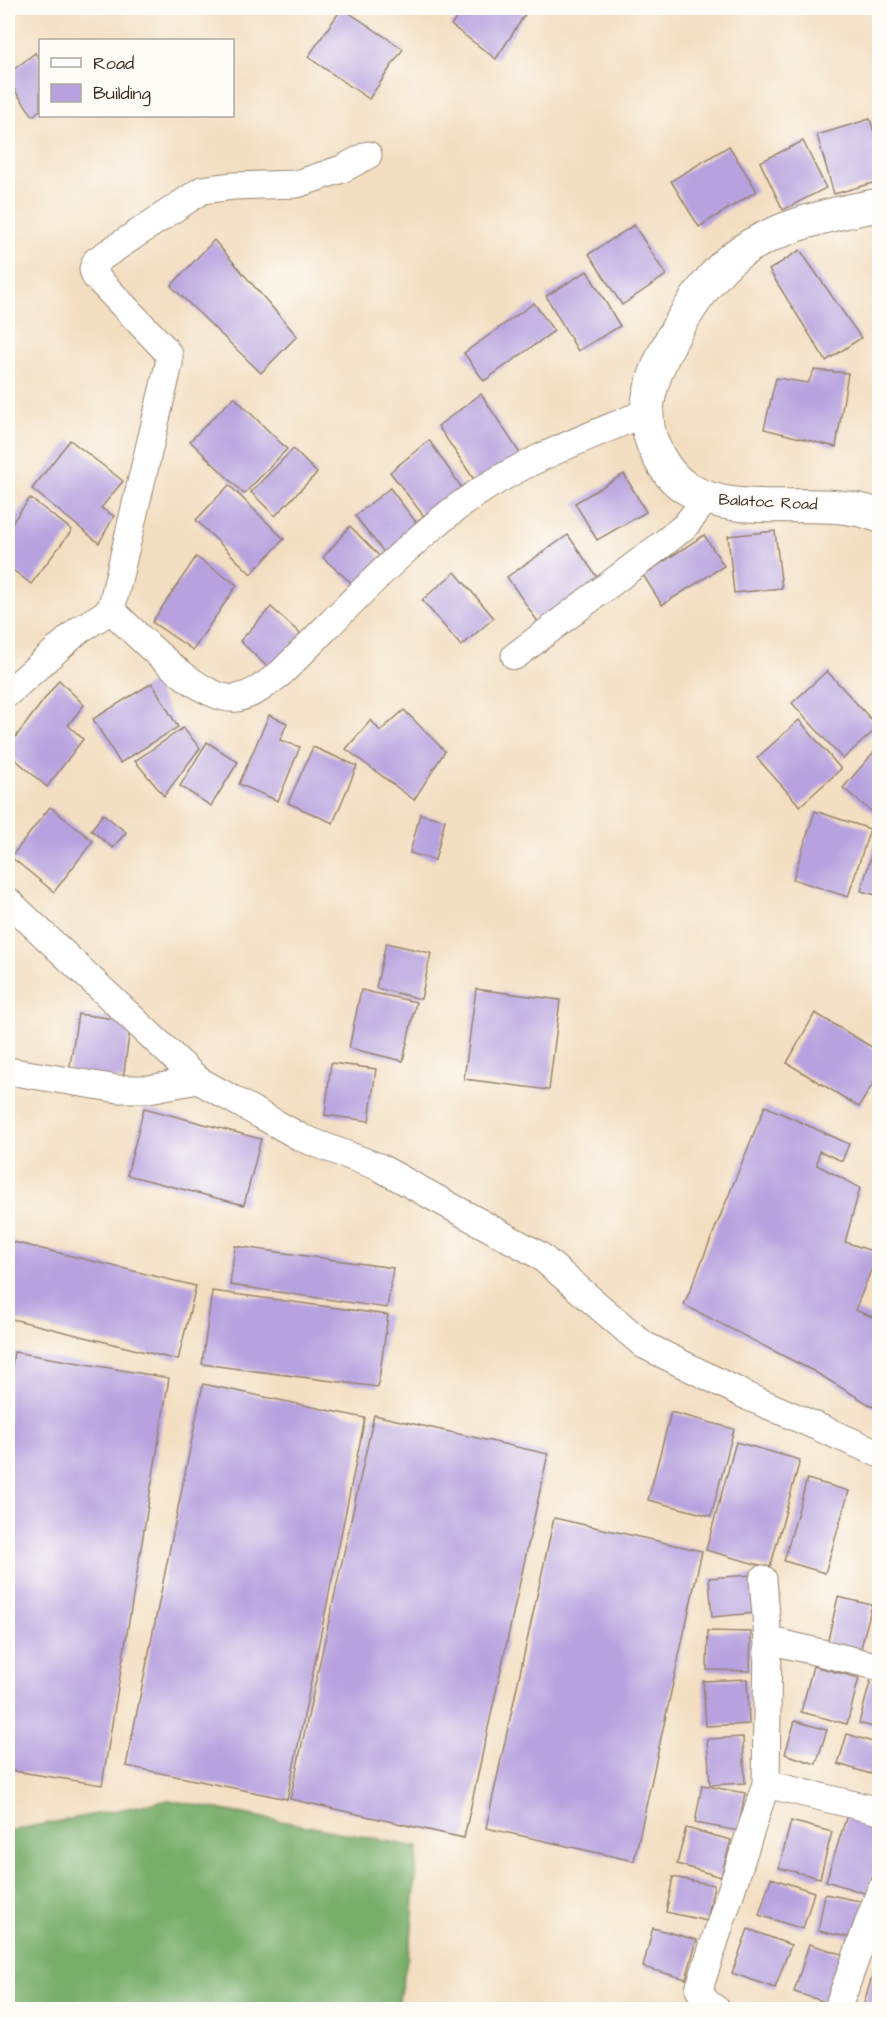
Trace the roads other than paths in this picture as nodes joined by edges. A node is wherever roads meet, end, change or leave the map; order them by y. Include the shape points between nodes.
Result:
1 (368, 154) dead end
2 (879, 206) edge
3 (647, 412) junction
4 (707, 498) junction
5 (879, 516) edge
6 (111, 610) junction
7 (515, 656) dead end
8 (8, 693) edge
9 (8, 901) edge
10 (8, 1071) edge
11 (198, 1080) junction
12 (879, 1454) edge
13 (763, 1579) dead end
14 (768, 1640) junction
15 (879, 1667) edge
16 (766, 1784) junction
17 (879, 1811) edge
18 (879, 1891) edge
19 (717, 2010) edge
20 (837, 2010) edge

1 - 6 street via 342,169 297,184 202,190 96,261 95,276 169,355
2 - 3 main road, Balatoc Road via 806,222 762,240 732,259 703,288 685,315 655,376
3 - 4 main road, Balatoc Road via 651,436 668,473 687,489
3 - 6 street via 518,468 468,499 413,543 256,692 221,698 198,685
4 - 5 main road, Balatoc Road via 732,503 823,504
4 - 7 street via 685,526
6 - 8 street via 79,630
9 - 11 street
10 - 11 street via 118,1089 149,1089
11 - 12 street via 302,1138 379,1167 539,1255 644,1345
13 - 14 street
14 - 15 street
14 - 16 street
16 - 17 street
16 - 19 street via 699,1989 705,2001
18 - 20 street

